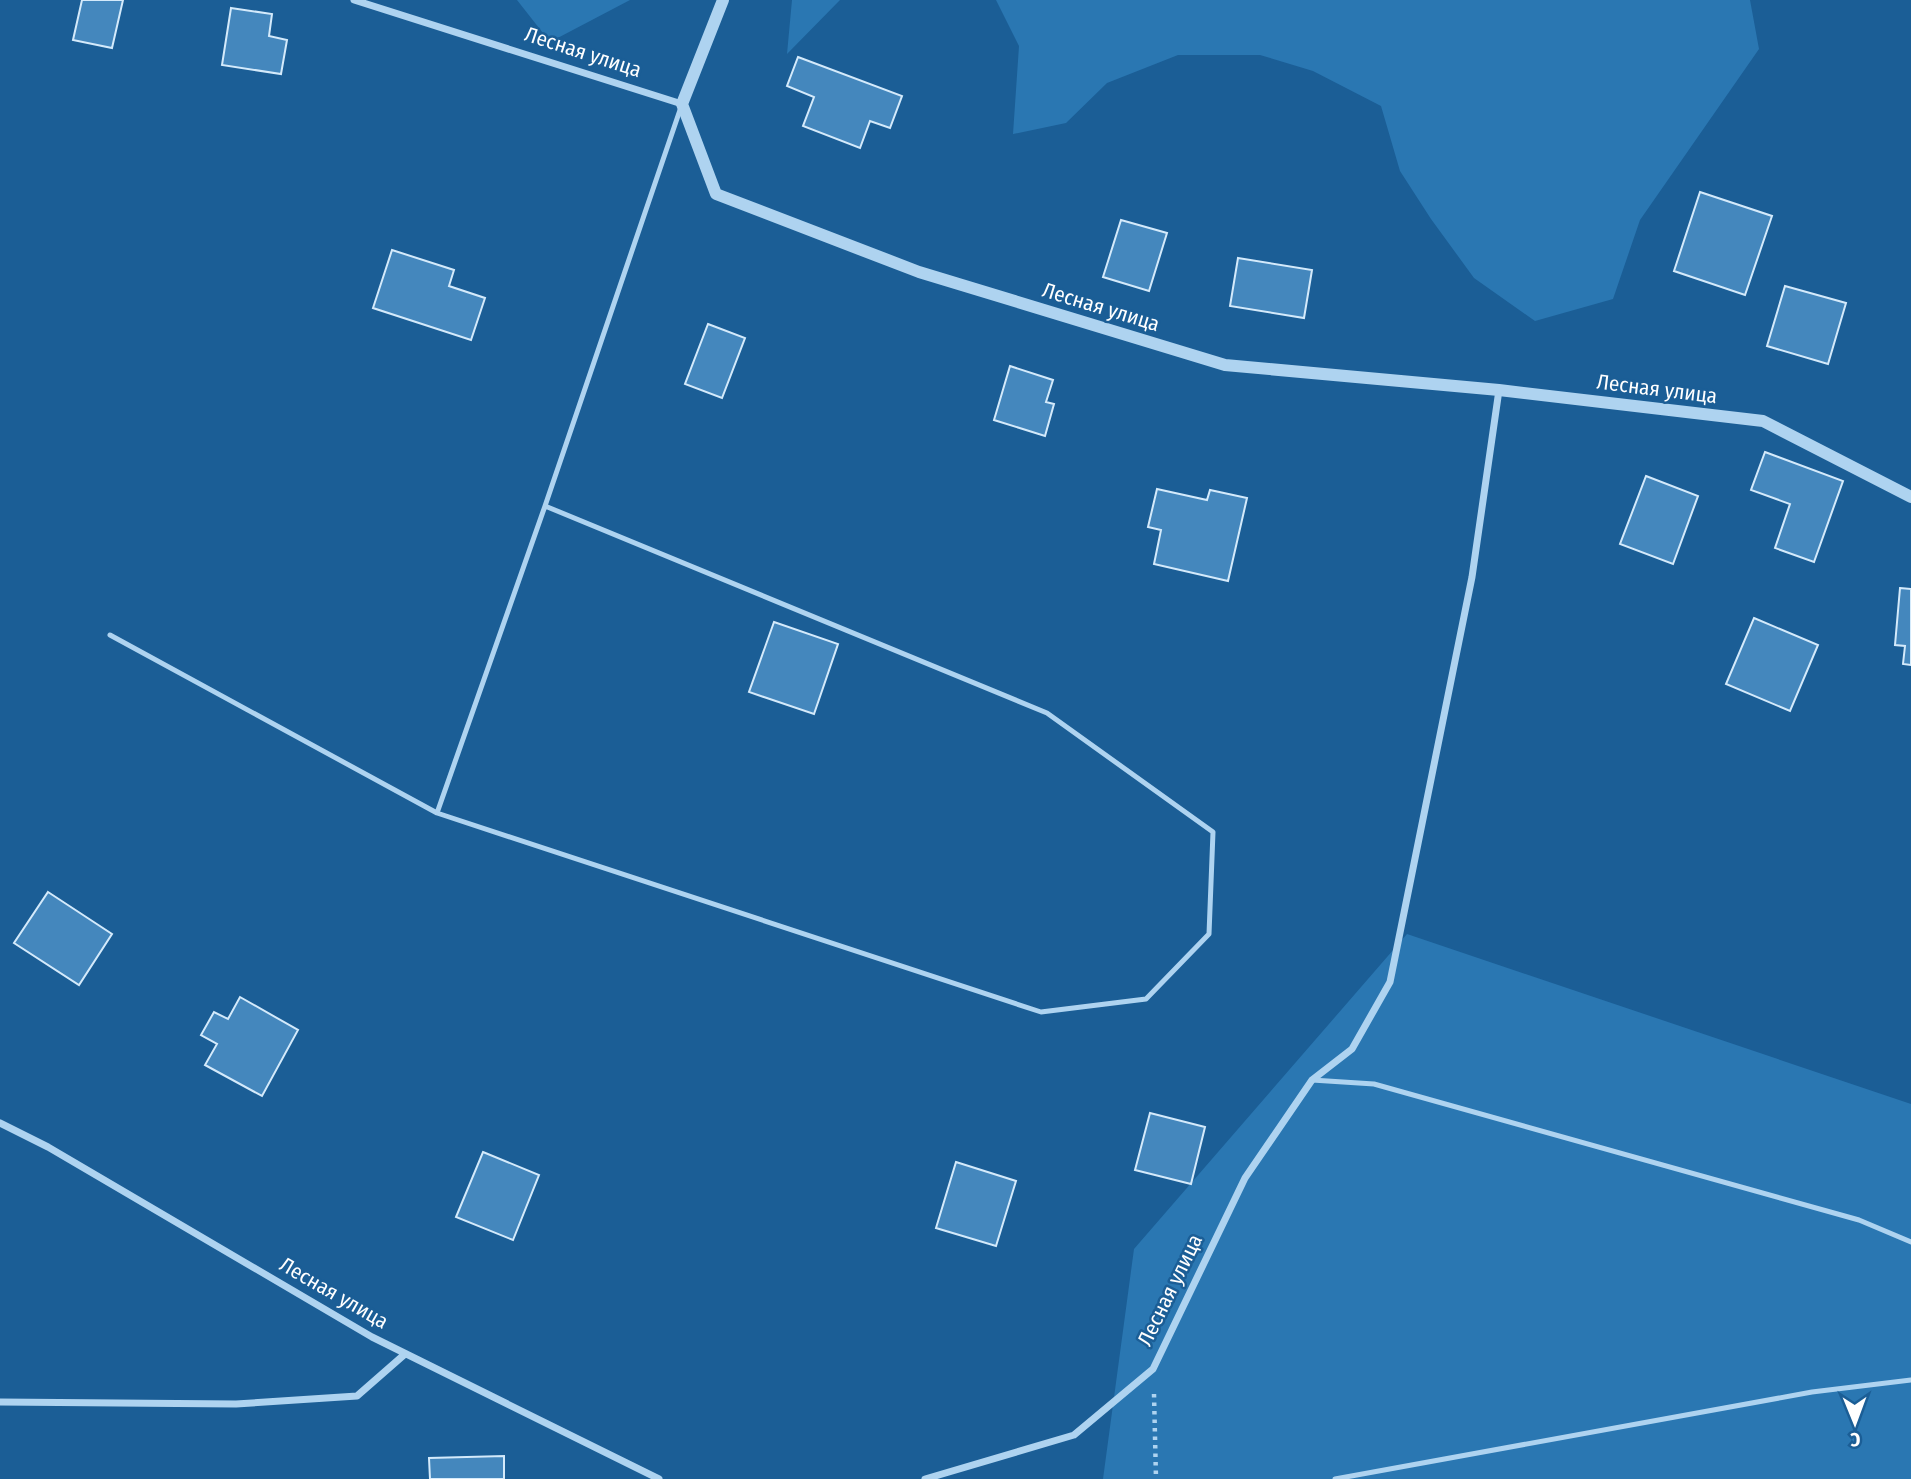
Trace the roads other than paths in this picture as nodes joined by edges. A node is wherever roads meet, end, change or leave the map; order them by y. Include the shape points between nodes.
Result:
1 (354, 0) edge
2 (723, 0) edge
3 (682, 104) junction
4 (1499, 390) junction
5 (1911, 497) edge
6 (545, 506) junction
7 (110, 635) dead end
8 (437, 813) junction
9 (1312, 1080) junction
10 (0, 1123) edge
11 (1911, 1242) edge
12 (405, 1354) junction
13 (1911, 1380) edge
14 (0, 1402) edge
15 (659, 1479) edge
16 (925, 1479) edge
17 (1335, 1479) edge

1 - 3 street, Лесная улица
2 - 3 street
3 - 4 street, Лесная улица via 716,194 919,272 1226,365
3 - 6 lane
4 - 5 street, Лесная улица via 1763,421
4 - 9 street, Лесная улица via 1472,578 1390,982 1352,1049
6 - 8 lane
6 - 8 lane via 1047,713 1213,832 1209,934 1146,999 1041,1012
7 - 8 lane
9 - 11 lane via 1374,1084 1859,1220
9 - 16 street, Лесная улица via 1245,1178 1153,1369 1074,1435
10 - 12 street, Лесная улица
12 - 14 street via 357,1396 236,1404
12 - 15 street, Лесная улица
13 - 17 lane via 1812,1392

